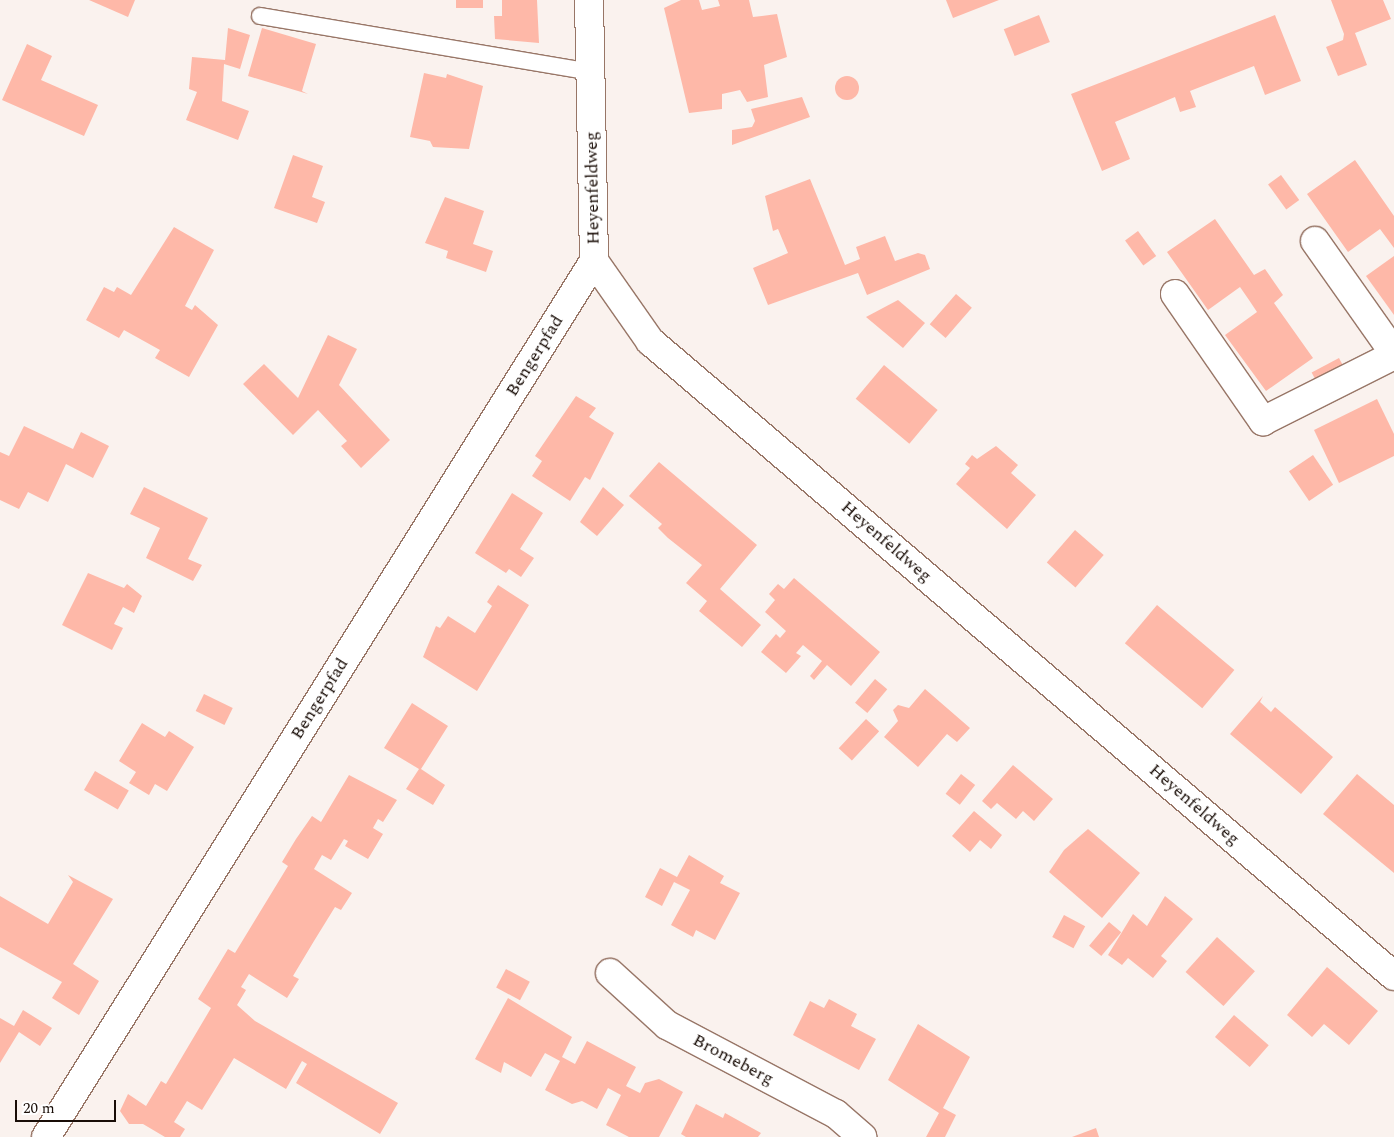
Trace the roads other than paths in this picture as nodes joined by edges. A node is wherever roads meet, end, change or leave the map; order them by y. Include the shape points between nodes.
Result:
1 (589, 0) edge
2 (260, 16) dead end
3 (590, 72) junction
4 (1315, 241) dead end
5 (594, 261) junction
6 (1175, 294) dead end
7 (1394, 354) edge
8 (610, 973) dead end
9 (1394, 976) edge
10 (46, 1137) edge
11 (862, 1137) edge

1 - 3 street, Heyenfeldweg
2 - 3 lane
3 - 5 street, Heyenfeldweg
4 - 7 street
5 - 9 street, Heyenfeldweg via 650,341
5 - 10 street, Bengerpfad
6 - 7 street via 1263,421
8 - 11 street, Bromeberg via 667,1025 836,1114

